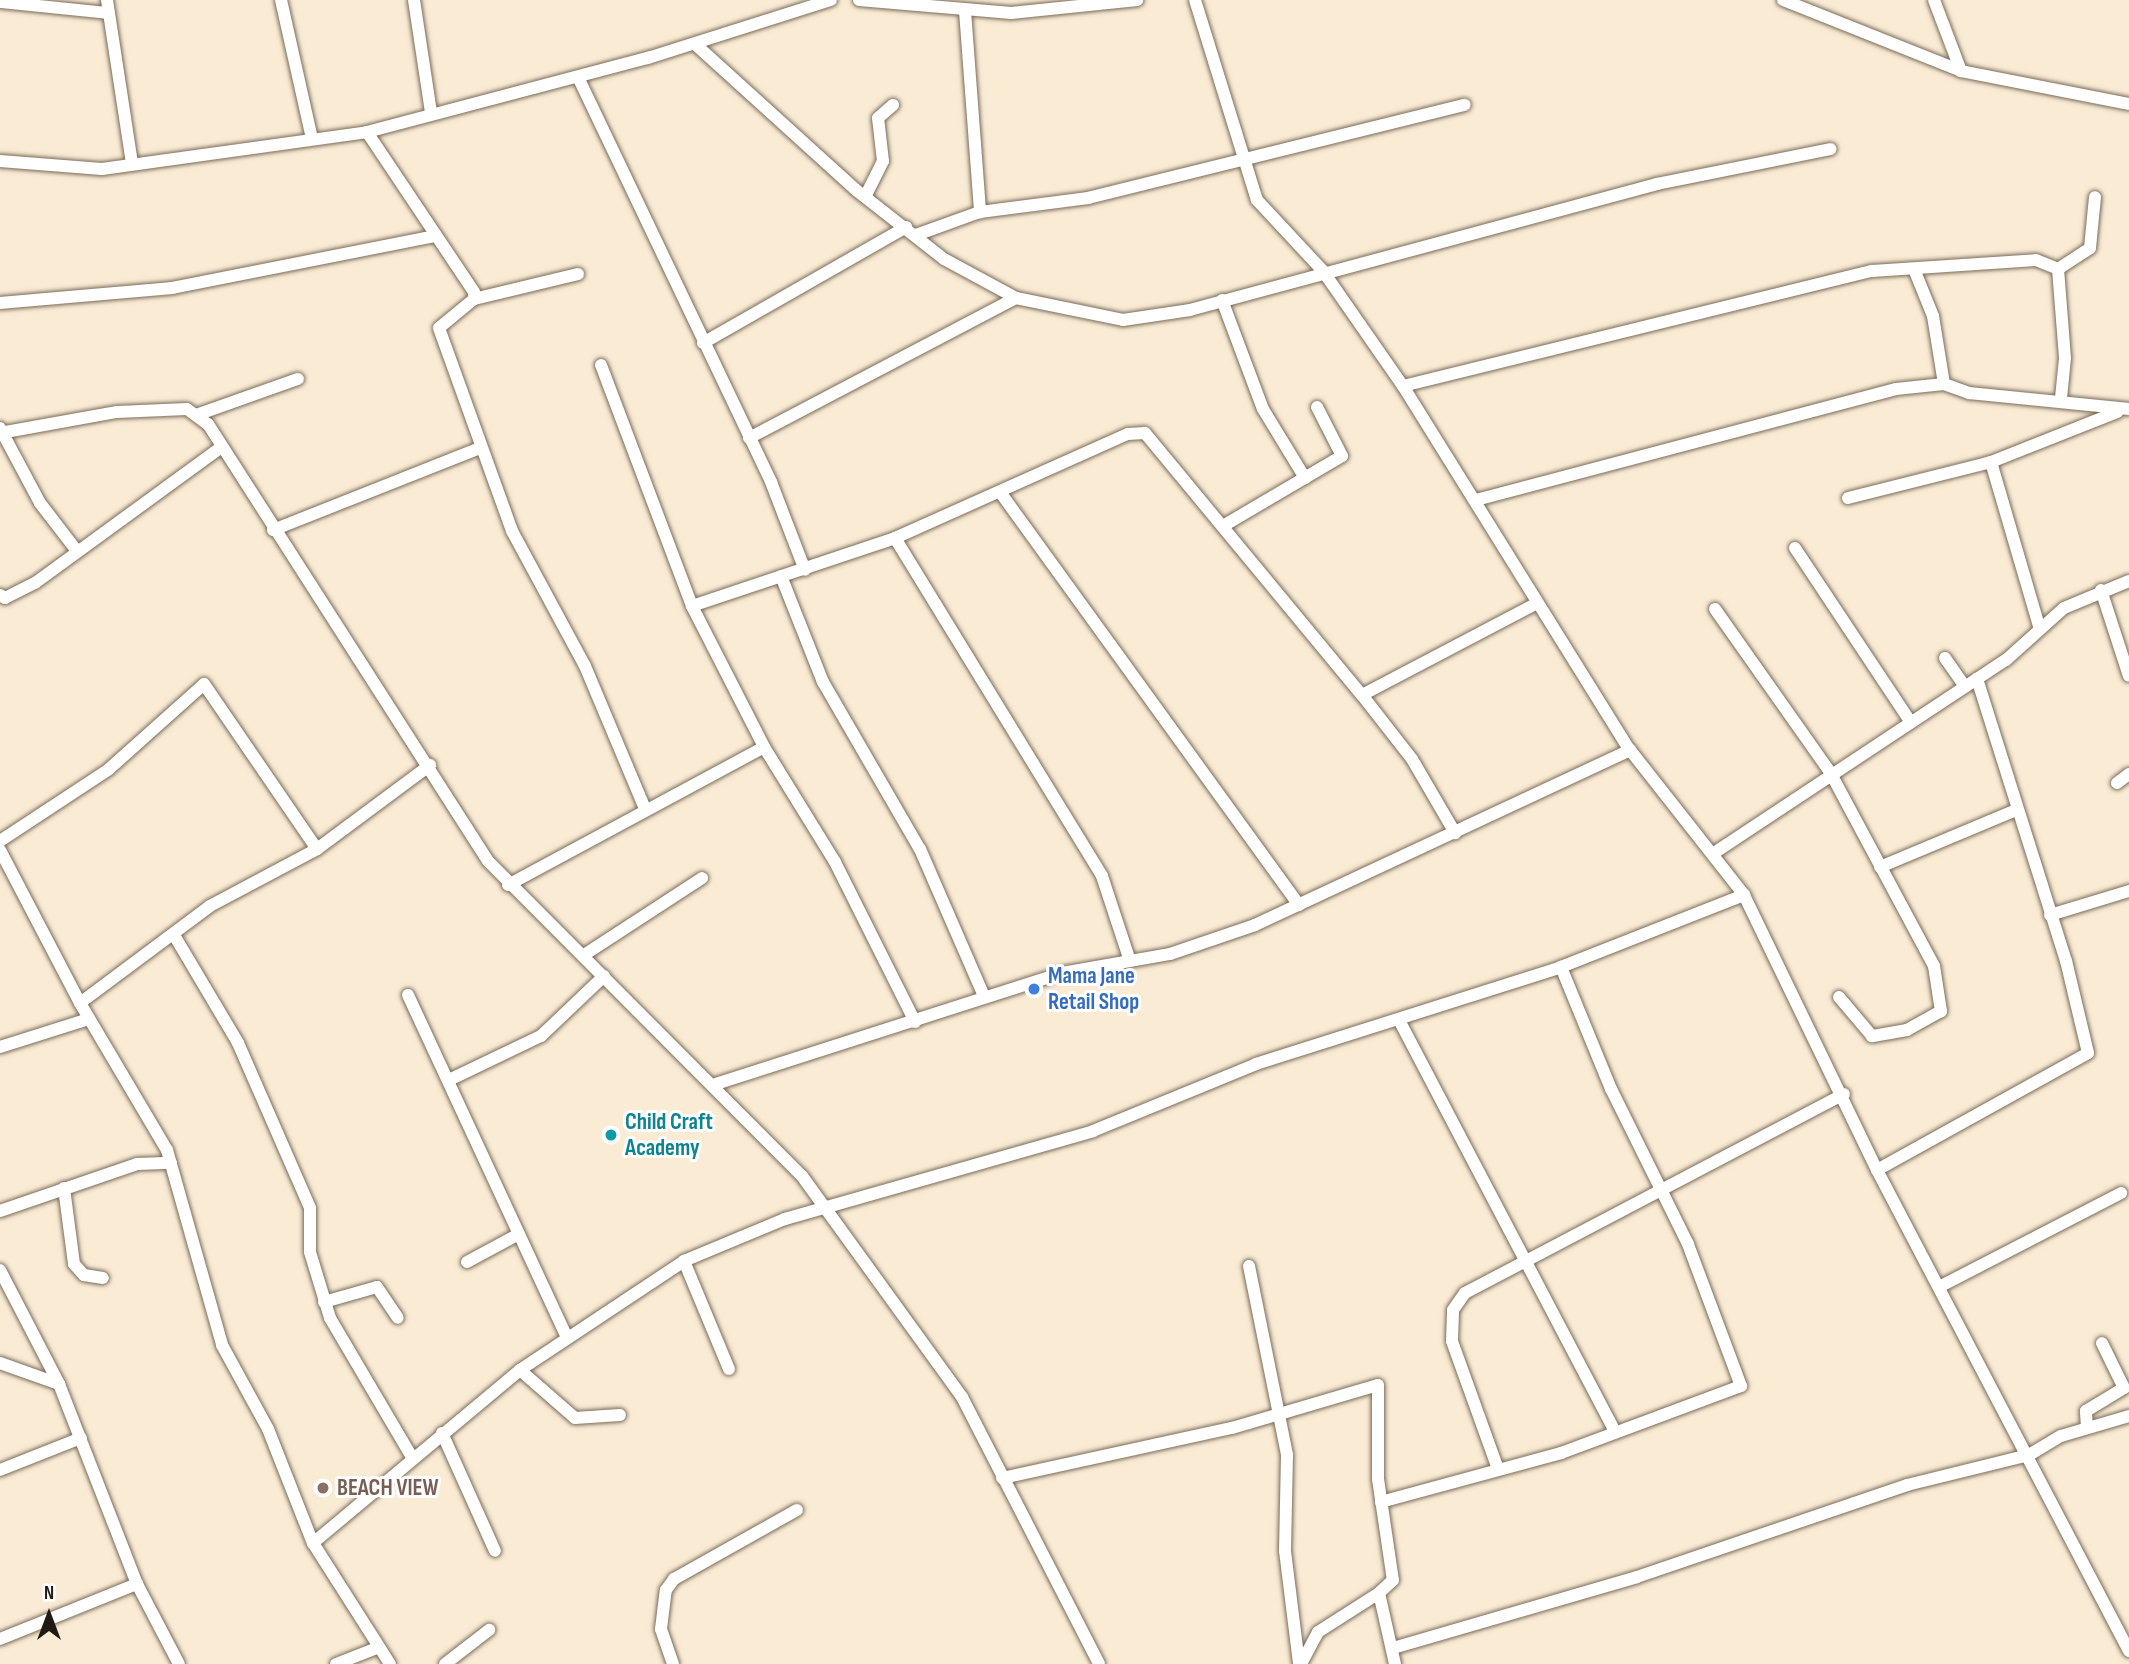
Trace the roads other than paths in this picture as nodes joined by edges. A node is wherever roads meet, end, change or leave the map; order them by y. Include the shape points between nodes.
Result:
1 (281, 0) edge
2 (414, 0) edge
3 (831, 0) edge
4 (859, 0) edge
5 (1137, 0) edge
6 (1195, 0) edge
7 (1783, 0) edge
8 (1934, 0) edge
9 (0, 2) edge
10 (1109, 2) edge
11 (1816, 5) edge
12 (107, 6) edge
13 (965, 11) junction
14 (695, 44) junction
15 (1961, 71) junction
16 (578, 77) junction
17 (2129, 104) edge
18 (893, 105) dead end
19 (1465, 105) dead end
20 (430, 112) junction
21 (367, 132) junction
22 (312, 139) junction
23 (1829, 149) dead end
24 (0, 161) edge
25 (1243, 161) junction
26 (132, 163) junction
27 (865, 197) junction
28 (2095, 197) dead end
29 (980, 212) junction
30 (911, 231) junction
31 (435, 236) junction
32 (1914, 269) junction
33 (2058, 269) junction
34 (1323, 271) junction
35 (578, 274) dead end
36 (1016, 298) junction
37 (474, 299) junction
38 (1222, 300) junction
39 (0, 303) edge
40 (703, 343) junction
41 (601, 365) dead end
42 (298, 379) dead end
43 (1944, 384) junction
44 (1403, 386) junction
45 (2061, 398) junction
46 (1317, 407) dead end
47 (2123, 410) edge
48 (199, 414) junction
49 (0, 428) edge
50 (0, 433) edge
51 (749, 439) junction
52 (480, 448) junction
53 (219, 449) junction
54 (1991, 462) junction
55 (1306, 478) junction
56 (1000, 492) junction
57 (1848, 498) dead end
58 (1476, 500) junction
59 (1223, 527) junction
60 (274, 530) junction
61 (895, 538) junction
62 (1795, 548) dead end
63 (77, 551) junction
64 (805, 570) junction
65 (781, 576) junction
66 (2129, 581) edge
67 (2101, 590) junction
68 (0, 595) edge
69 (1536, 603) junction
70 (692, 606) junction
71 (1715, 608) dead end
72 (2039, 626) junction
73 (1945, 658) dead end
74 (2129, 676) edge
75 (1977, 679) junction
76 (1965, 687) junction
77 (1362, 695) junction
78 (1910, 720) junction
79 (764, 747) junction
80 (1630, 750) junction
81 (430, 765) junction
82 (1829, 772) junction
83 (2129, 774) edge
84 (2117, 783) dead end
85 (645, 809) junction
86 (2014, 811) junction
87 (1455, 833) junction
88 (0, 841) edge
89 (317, 849) junction
90 (0, 850) edge
91 (1714, 853) junction
92 (1880, 867) junction
93 (702, 878) dead end
94 (508, 885) junction
95 (2129, 891) edge
96 (1744, 895) junction
97 (1299, 905) junction
98 (2050, 915) junction
99 (174, 936) junction
100 (584, 954) junction
101 (1130, 961) junction
102 (1561, 967) junction
103 (604, 976) junction
104 (408, 995) dead end
105 (984, 996) junction
106 (1839, 998) dead end
107 (80, 1003) junction
108 (89, 1019) junction
109 (1399, 1020) junction
110 (915, 1023) junction
111 (0, 1047) edge
112 (449, 1080) junction
113 (716, 1084) junction
114 (1844, 1094) junction
115 (171, 1163) junction
116 (1877, 1170) junction
117 (64, 1188) junction
118 (1660, 1191) junction
119 (2121, 1194) dead end
120 (822, 1208) junction
121 (0, 1211) edge
122 (519, 1234) junction
123 (1527, 1260) junction
124 (684, 1261) junction
125 (467, 1262) dead end
126 (1249, 1266) dead end
127 (0, 1270) edge
128 (103, 1278) dead end
129 (1939, 1287) junction
130 (324, 1302) junction
131 (398, 1318) dead end
132 (566, 1336) junction
133 (2102, 1343) dead end
134 (0, 1363) edge
135 (729, 1369) dead end
136 (520, 1370) junction
137 (58, 1384) junction
138 (620, 1415) dead end
139 (1279, 1415) junction
140 (2129, 1416) edge
141 (2087, 1427) junction
142 (1614, 1430) junction
143 (442, 1433) junction
144 (81, 1438) junction
145 (2029, 1455) junction
146 (412, 1457) junction
147 (1498, 1469) junction
148 (0, 1470) edge
149 (1002, 1478) junction
150 (1381, 1502) junction
151 (797, 1510) dead end
152 (313, 1543) junction
153 (495, 1551) dead end
154 (136, 1584) junction
155 (1379, 1593) junction
156 (489, 1630) dead end
157 (0, 1639) edge
158 (377, 1648) junction
159 (1393, 1648) junction
160 (2129, 1651) edge
161 (179, 1664) edge
162 (336, 1664) edge
163 (390, 1664) edge
164 (444, 1664) edge
165 (673, 1664) edge
166 (1099, 1664) edge
167 (1300, 1664) edge
168 (1395, 1664) edge

1 - 22 street
2 - 20 street
3 - 14 street
4 - 13 street
5 - 10 street
6 - 25 street via 1215,52
7 - 11 street
8 - 15 street
9 - 12 street
10 - 13 street
11 - 15 street
12 - 26 street
13 - 29 street
14 - 16 street
14 - 27 street
15 - 17 street
16 - 20 street
16 - 40 street
18 - 27 street via 878,118 883,161
19 - 25 street
20 - 21 street
21 - 22 street
21 - 31 street
22 - 26 street
23 - 34 street via 1657,184
24 - 26 street via 63,169
25 - 29 street via 1088,198
25 - 34 street via 1272,223
27 - 30 street
28 - 33 street via 2090,248
29 - 30 street
30 - 36 street
30 - 40 street
31 - 37 street
31 - 39 street via 172,288
32 - 33 street via 2036,260
32 - 43 street via 1933,316
32 - 44 street via 1872,271
33 - 45 street via 2065,358
34 - 38 street
34 - 44 street
35 - 37 street
36 - 38 street via 1123,320
36 - 51 street
37 - 52 street via 439,328
38 - 55 street via 1264,409
40 - 51 street
41 - 70 street
42 - 48 street
43 - 45 street via 1981,395
43 - 58 street via 1820,405 1731,436
44 - 58 street
45 - 47 street
46 - 55 street via 1342,456
47 - 54 street
48 - 50 street via 187,409 117,412
48 - 53 street
49 - 50 street
50 - 63 street
51 - 64 street
52 - 60 street
52 - 85 street via 512,531 584,666
53 - 60 street
53 - 63 street
54 - 57 street
54 - 72 street
55 - 59 street
56 - 59 street via 1128,434 1145,433
56 - 61 street
56 - 97 street
58 - 69 street
59 - 77 street
60 - 81 street
61 - 64 street
61 - 101 street via 1102,876
62 - 78 street
63 - 68 street via 35,583 5,598
64 - 65 street
65 - 70 street
65 - 105 street via 823,682 920,849
66 - 67 street
67 - 72 street
67 - 74 street
69 - 77 street
69 - 80 street
70 - 79 street
71 - 82 street
72 - 75 street
73 - 76 street
75 - 76 street
75 - 86 street
76 - 78 street
77 - 87 street via 1412,760
78 - 82 street
79 - 85 street
79 - 110 street via 835,862
80 - 87 street
80 - 91 street
81 - 89 street
81 - 94 street
82 - 91 street
82 - 92 street
83 - 84 street
85 - 94 street
86 - 92 street
86 - 98 street
87 - 97 street
88 - 89 street via 109,769 204,684
89 - 99 street via 210,906
90 - 107 street
91 - 96 street
92 - 106 street via 1934,966 1941,1011 1907,1030 1872,1036
93 - 100 street
94 - 100 street
95 - 98 street
96 - 102 street
96 - 114 street
97 - 101 street via 1170,954
98 - 116 street via 2088,1053
99 - 107 street
99 - 130 street via 239,1043 310,1208 310,1252
100 - 103 street
101 - 105 street
102 - 109 street
102 - 118 street
103 - 112 street via 541,1036
103 - 113 street
104 - 112 street
105 - 110 street
107 - 108 street
108 - 111 street
108 - 115 street
109 - 120 street via 1256,1064 1093,1130
109 - 123 street
110 - 113 street
112 - 122 street
113 - 120 street via 802,1176
114 - 116 street
114 - 118 street
115 - 117 street via 137,1164
115 - 152 street via 222,1345 268,1429
116 - 129 street
117 - 121 street
117 - 128 street via 74,1264 84,1275
118 - 123 street
118 - 142 street via 1688,1244 1741,1386
119 - 129 street
120 - 124 street
120 - 149 street via 961,1397
122 - 125 street
122 - 132 street
123 - 142 street
123 - 147 street via 1465,1293 1450,1324
124 - 132 street
124 - 135 street
126 - 139 street
127 - 137 street
129 - 145 street
130 - 131 street via 377,1287
130 - 146 street
132 - 136 street
133 - 141 street via 2124,1388 2087,1411
134 - 137 street
136 - 138 street via 575,1418
136 - 143 street
137 - 144 street
139 - 149 street
139 - 150 street via 1378,1385
139 - 167 street
140 - 141 street
141 - 145 street
142 - 147 street
143 - 146 street
143 - 153 street
144 - 148 street
144 - 154 street
145 - 159 street via 1907,1485 1637,1577
145 - 160 street
146 - 152 street
147 - 150 street
149 - 166 street
150 - 155 street via 1393,1580
151 - 165 street via 674,1579 666,1590 661,1629
152 - 158 street
154 - 157 street
154 - 161 street
155 - 159 street
155 - 167 street via 1318,1632
156 - 164 street
158 - 162 street
158 - 163 street
159 - 168 street

